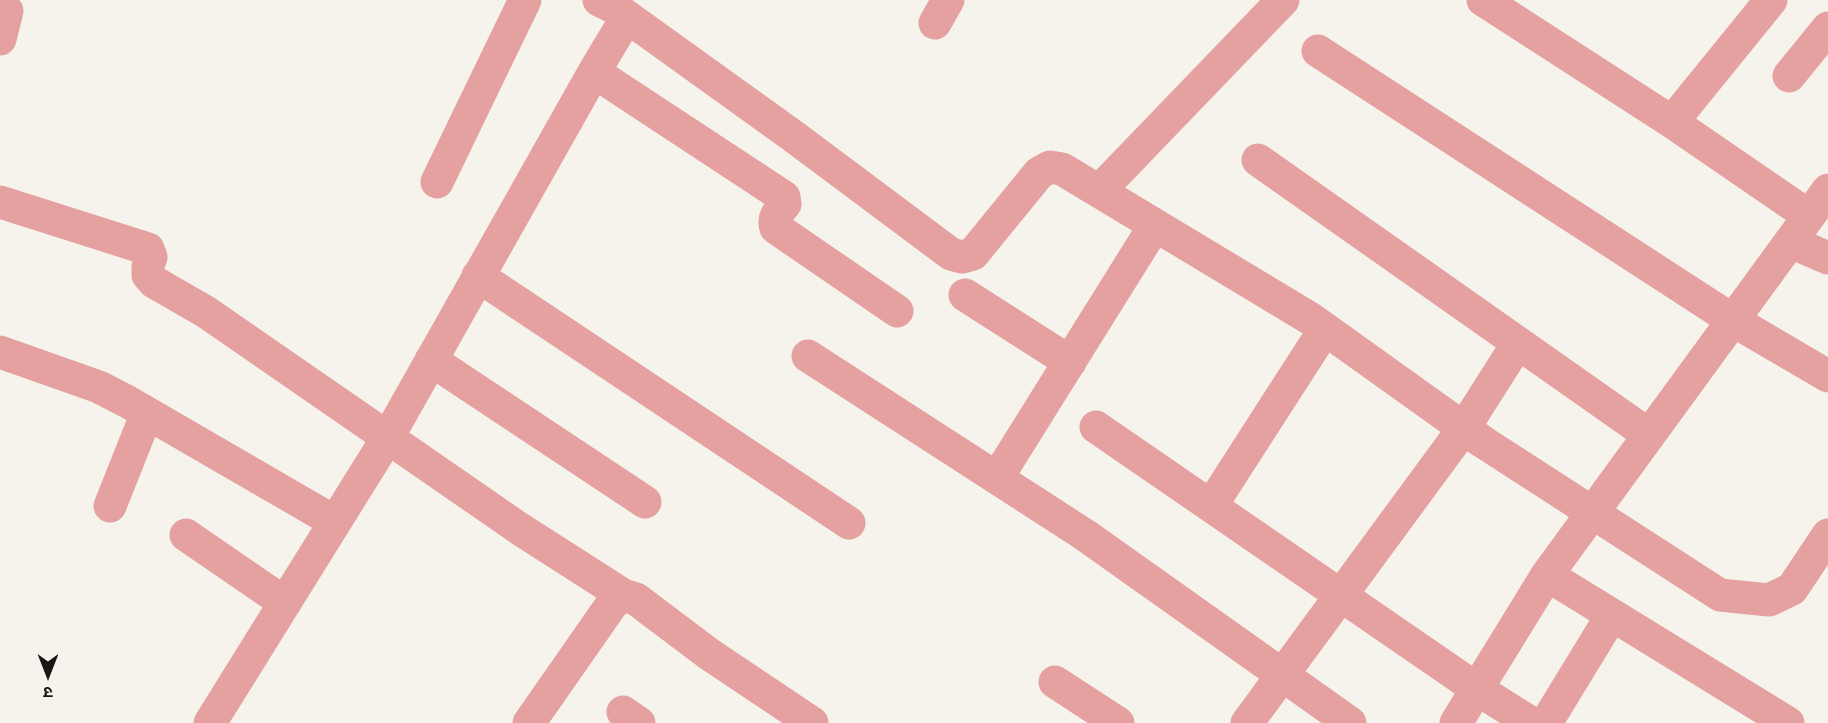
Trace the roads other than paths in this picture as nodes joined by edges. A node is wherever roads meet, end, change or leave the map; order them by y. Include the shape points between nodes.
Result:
1 (525, 0) edge
2 (1283, 0) edge
3 (1483, 0) edge
4 (1771, 0) edge
5 (616, 6) edge
6 (1828, 28) edge
7 (1317, 51) dead end
8 (594, 72) junction
9 (1789, 76) dead end
10 (1672, 122) junction
11 (1258, 160) dead end
12 (437, 182) dead end
13 (1100, 190) junction
14 (1828, 190) edge
15 (0, 202) edge
16 (1809, 216) junction
17 (1155, 225) junction
18 (1791, 242) junction
19 (1828, 258) edge
20 (478, 276) junction
21 (965, 295) dead end
22 (897, 311) dead end
23 (1734, 321) junction
24 (1325, 329) junction
25 (1518, 343) junction
26 (0, 352) edge
27 (808, 356) dead end
28 (430, 360) junction
29 (1070, 362) junction
30 (1828, 376) edge
31 (147, 413) junction
32 (1096, 427) dead end
33 (1464, 428) junction
34 (1649, 435) junction
35 (387, 437) junction
36 (997, 478) junction
37 (645, 502) dead end
38 (110, 506) dead end
39 (1211, 506) junction
40 (1591, 513) junction
41 (335, 522) junction
42 (849, 523) dead end
43 (186, 535) dead end
44 (1828, 535) edge
45 (1547, 575) junction
46 (623, 595) junction
47 (1341, 595) junction
48 (285, 603) junction
49 (1612, 615) junction
50 (1282, 675) junction
51 (1055, 682) dead end
52 (1477, 689) junction
53 (210, 723) edge
54 (529, 723) edge
55 (812, 723) edge
56 (1118, 723) edge
57 (1247, 723) edge
58 (1350, 723) edge
59 (1456, 723) edge
60 (1531, 723) edge
61 (1545, 723) edge
62 (1788, 723) edge

1 - 12 street
2 - 13 street
3 - 10 street
4 - 10 street
5 - 8 street
5 - 13 street via 951,254 973,254 1040,173 1050,167 1062,169
6 - 9 street
7 - 23 street
8 - 20 street
8 - 22 street via 783,197 785,204 775,217 776,228
10 - 16 street
11 - 25 street
13 - 17 street
14 - 16 street
15 - 35 street via 148,249 148,275 154,282 206,312
16 - 18 street
17 - 24 street
17 - 29 street
18 - 19 street
18 - 23 street
20 - 28 street
20 - 42 street
21 - 29 street
23 - 30 street
23 - 34 street
24 - 33 street
24 - 39 street
25 - 33 street
25 - 34 street
26 - 31 street via 99,387
27 - 36 street
28 - 35 street
28 - 37 street
29 - 36 street
31 - 38 street
31 - 41 street
32 - 39 street
33 - 40 street
33 - 47 street
34 - 40 street
35 - 41 street
35 - 46 street
36 - 50 street
39 - 47 street
40 - 44 street via 1720,595 1769,600 1792,590
40 - 45 street
41 - 48 street
43 - 48 street
45 - 49 street
45 - 52 street
46 - 54 street via 612,604
46 - 55 street via 636,599
47 - 50 street
47 - 52 street
48 - 53 street
49 - 61 street
49 - 62 street
50 - 57 street
50 - 58 street
51 - 56 street
52 - 59 street
52 - 60 street

